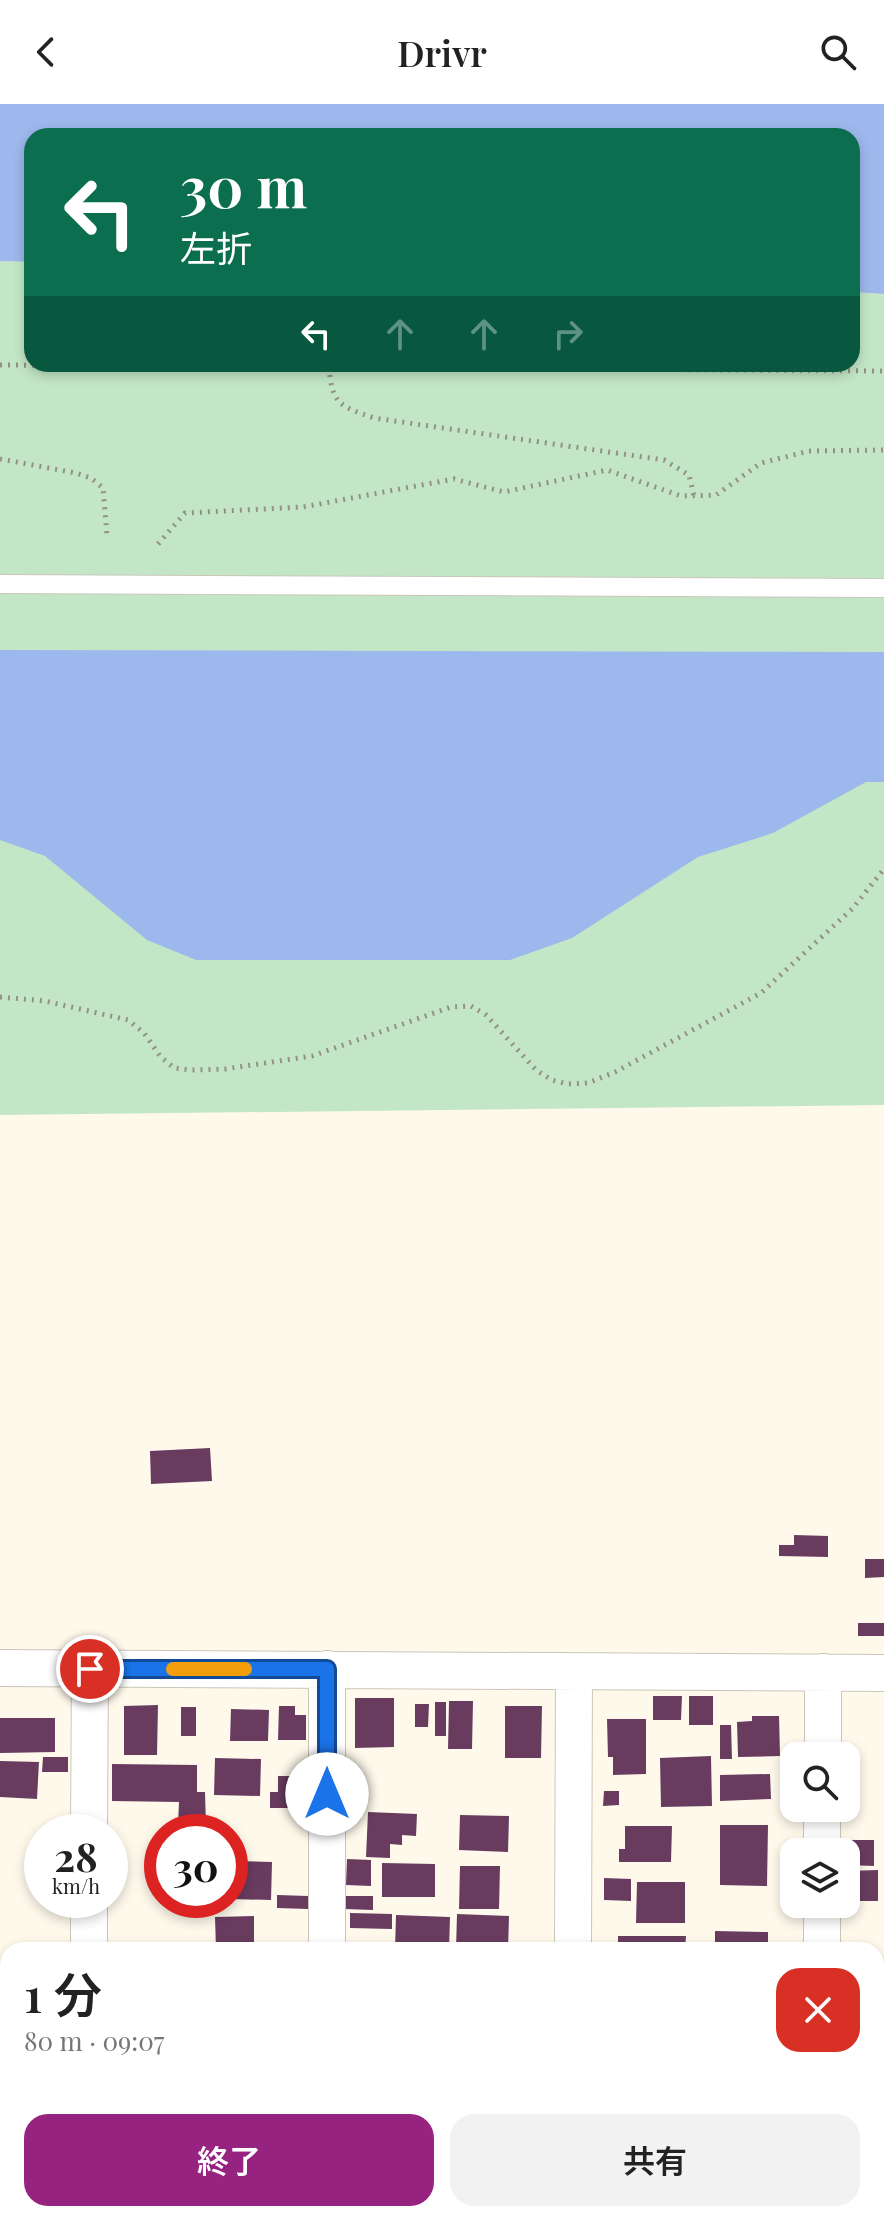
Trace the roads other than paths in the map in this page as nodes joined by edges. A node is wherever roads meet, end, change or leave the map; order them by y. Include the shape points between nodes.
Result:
1 (0, 584) edge
2 (884, 588) edge
3 (0, 1668) edge
4 (90, 1669) junction
5 (327, 1669) junction
6 (574, 1672) junction
7 (823, 1672) junction
8 (884, 1673) edge
9 (823, 1742) edge
10 (89, 1814) edge
11 (89, 1918) edge
12 (822, 1918) edge
13 (89, 1942) edge
14 (327, 1942) edge
15 (573, 1942) edge
16 (822, 1942) edge

1 - 2 lane
3 - 4 street
4 - 5 street
4 - 10 street
5 - 6 street
5 - 14 street
6 - 7 street
6 - 15 street
7 - 8 street
7 - 9 street
11 - 13 street
12 - 16 street

